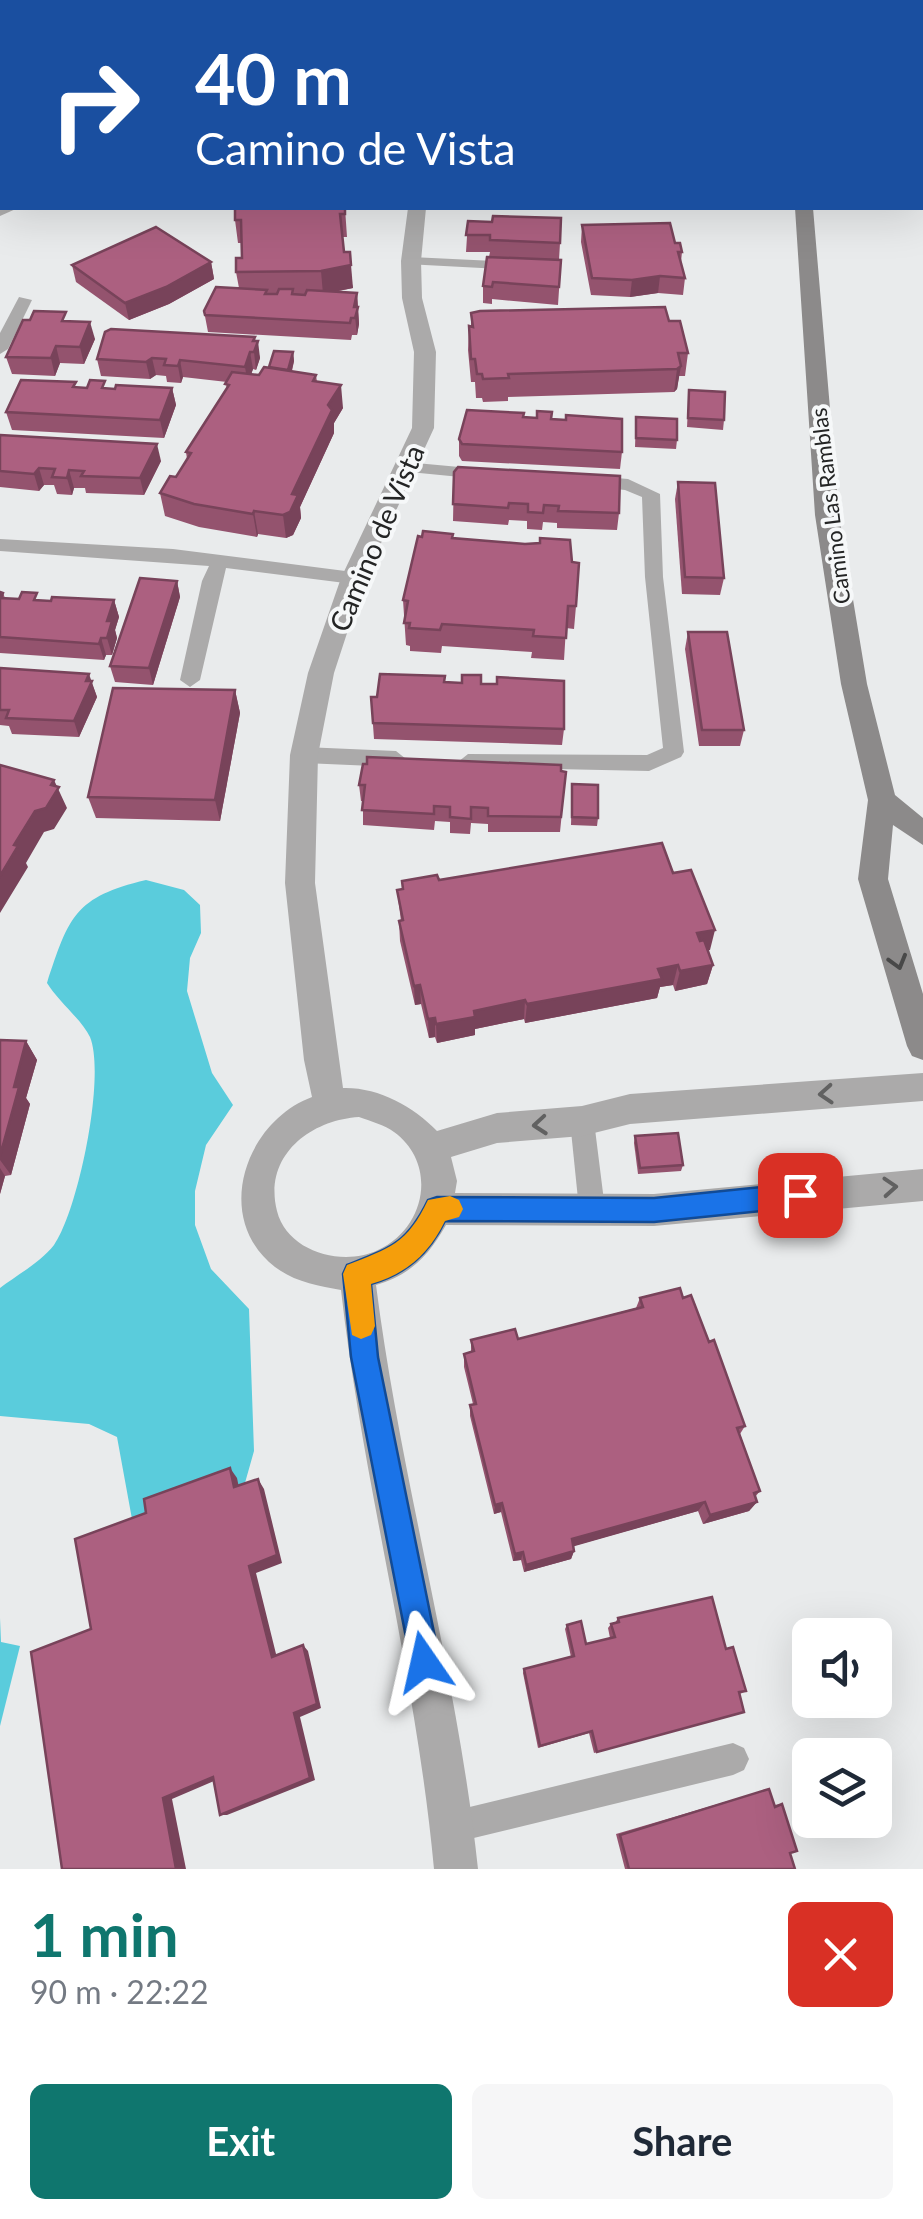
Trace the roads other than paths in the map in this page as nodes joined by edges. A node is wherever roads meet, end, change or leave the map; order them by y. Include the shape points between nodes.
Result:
1 (417, 210) edge
2 (804, 210) edge
3 (410, 261) junction
4 (529, 266) edge
5 (24, 300) dead end
6 (0, 349) edge
7 (405, 466) junction
8 (493, 475) edge
9 (570, 480) edge
10 (0, 544) edge
11 (220, 561) junction
12 (353, 578) junction
13 (190, 680) dead end
14 (304, 755) junction
15 (418, 760) edge
16 (456, 762) edge
17 (882, 800) junction
18 (923, 834) edge
19 (923, 1046) edge
20 (923, 1086) edge
21 (330, 1104) junction
22 (582, 1121) junction
23 (432, 1148) junction
24 (923, 1185) edge
25 (592, 1208) junction
26 (437, 1209) junction
27 (357, 1274) junction
28 (734, 1759) dead end
29 (453, 1826) junction
30 (456, 1869) edge

1 - 3 street, Camino de Vista
2 - 17 main road, Camino Las Ramblas via 827,515 854,684
3 - 4 lane
3 - 7 street, Camino de Vista via 425,352 422,428
5 - 6 lane
7 - 8 lane
7 - 12 street, Camino de Vista
9 - 16 lane via 628,484 651,494 674,752 649,764
10 - 11 lane
11 - 12 lane
11 - 13 lane via 210,580
12 - 14 street, Camino de Vista via 321,673
14 - 15 lane
14 - 21 street, Camino de Vista via 300,883
17 - 18 main road
17 -> 19 main road, Camino Las Ramblas via 873,879
20 -> 22 street via 630,1109
21 - 23 street via 390,1109 415,1125
21 - 27 street via 279,1134 256,1188 259,1216 272,1242 296,1262 324,1273
22 -> 23 street via 497,1128
22 - 25 lane
23 - 26 street via 440,1178
25 -> 24 street via 654,1210
25 - 26 street
26 - 27 street via 407,1253
27 - 29 street via 364,1357
28 - 29 lane
29 - 30 street

